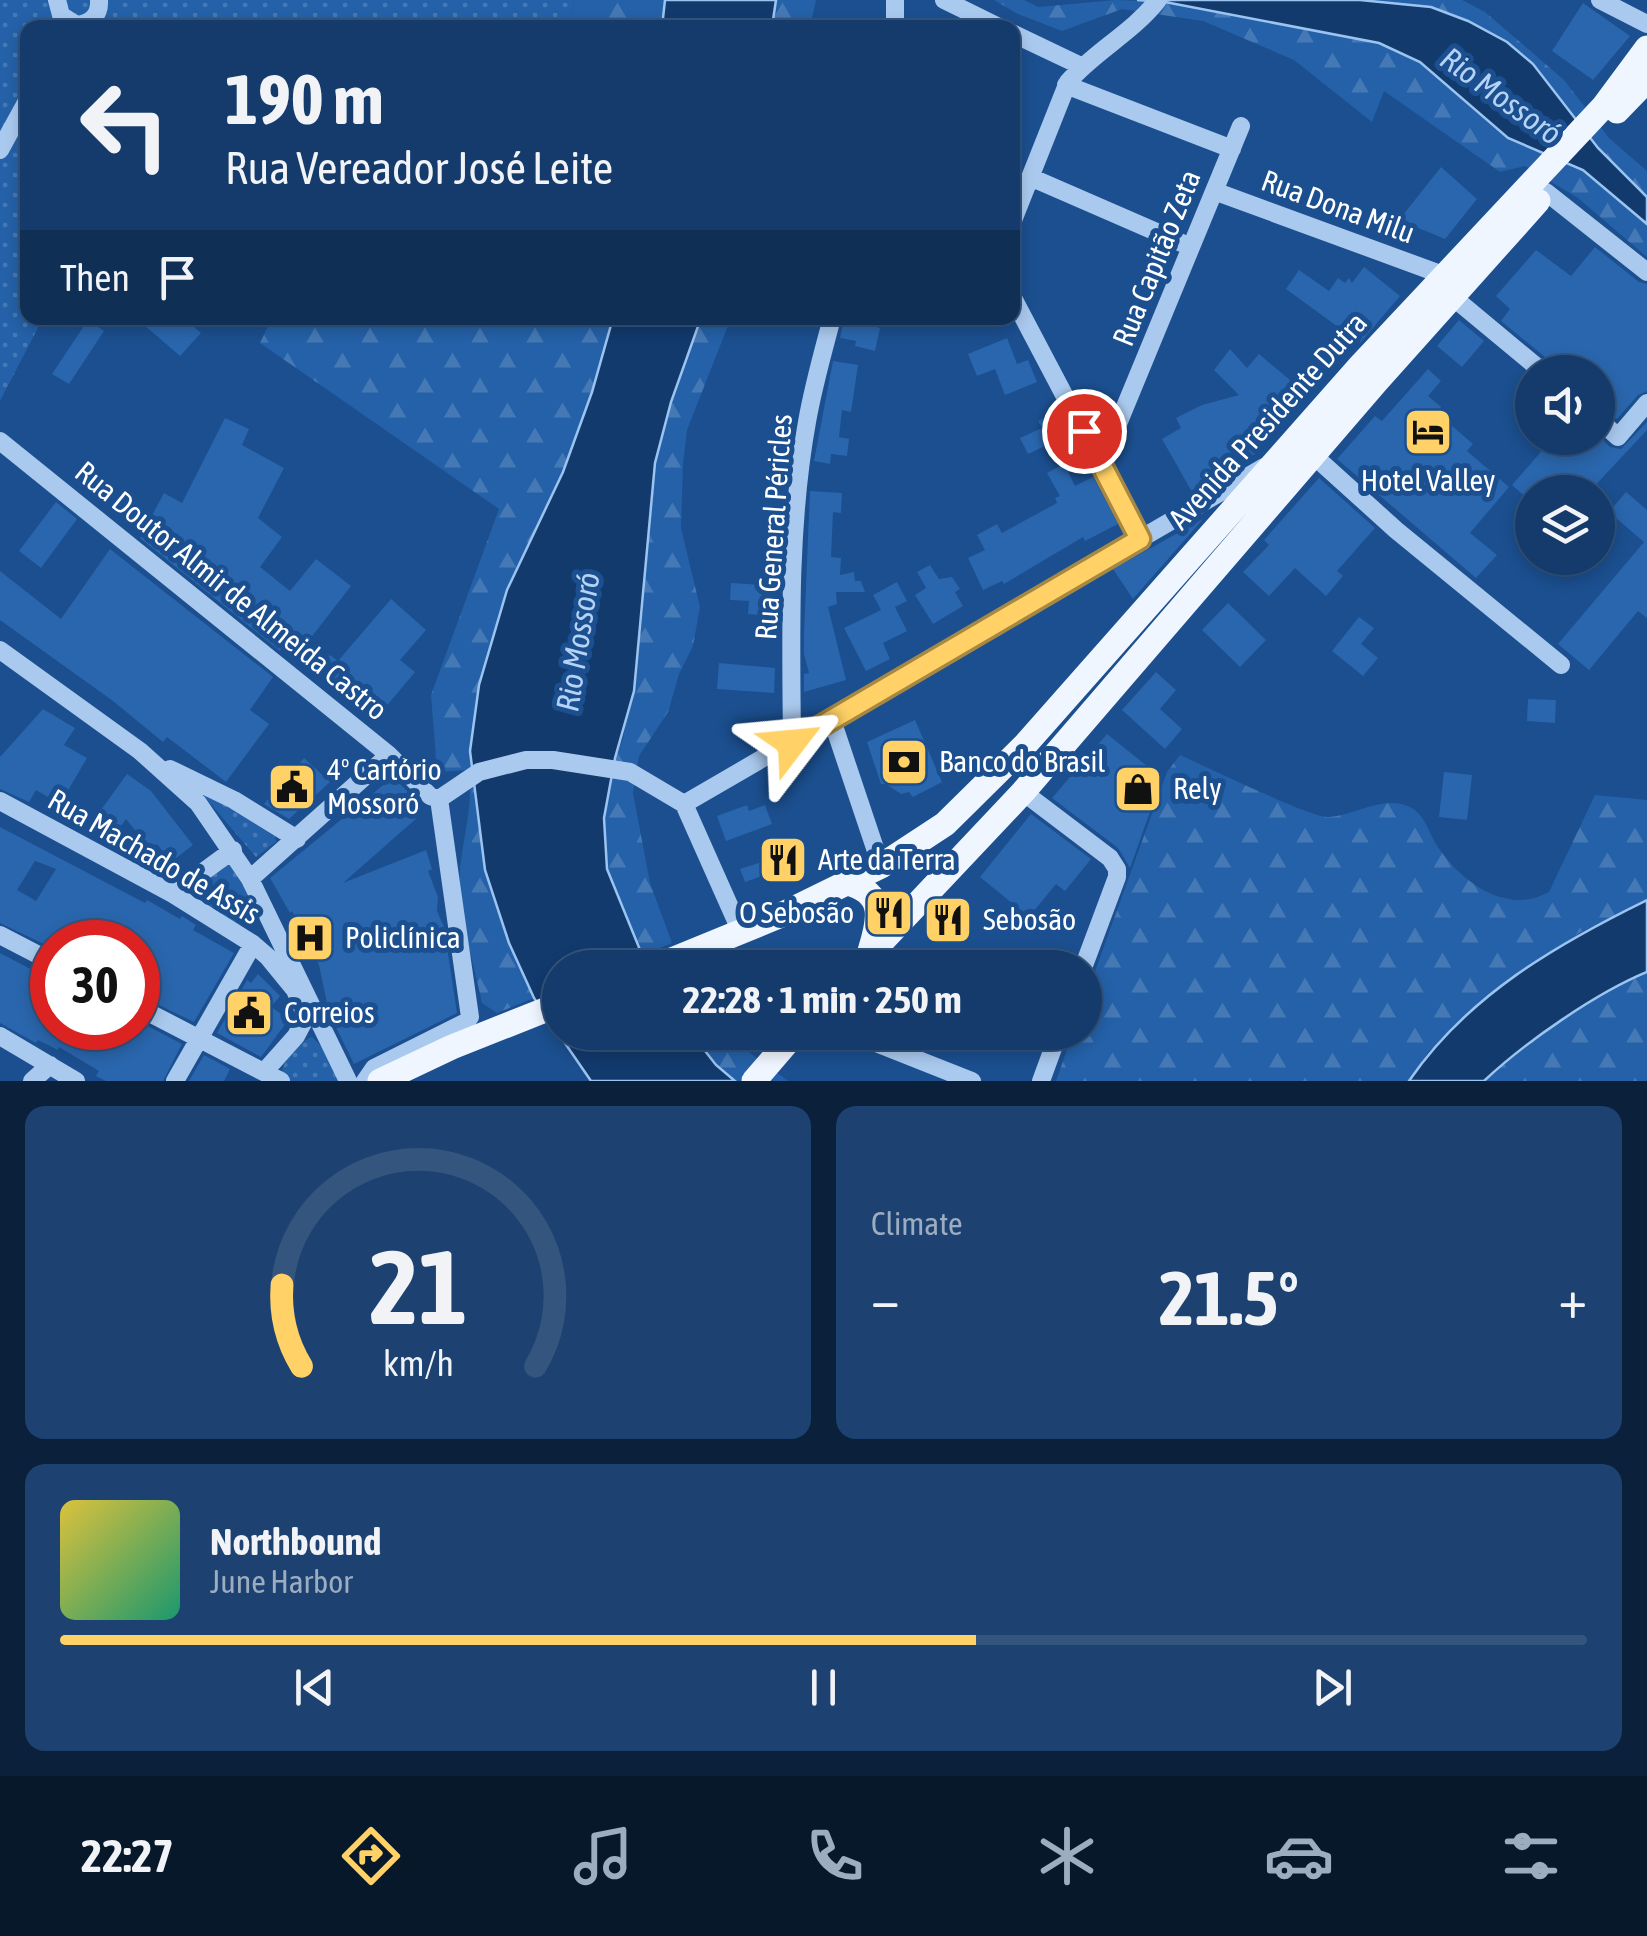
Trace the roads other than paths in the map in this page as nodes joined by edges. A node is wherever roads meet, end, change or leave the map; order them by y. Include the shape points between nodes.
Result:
1 (944, 0) edge
2 (1158, 0) edge
3 (1600, 0) edge
4 (985, 20) edge
5 (1647, 24) edge
6 (1020, 37) edge
7 (1647, 48) edge
8 (1082, 66) junction
9 (1647, 80) edge
10 (1066, 85) junction
11 (1609, 111) junction
12 (20, 114) edge
13 (1241, 126) dead end
14 (1232, 149) junction
15 (0, 150) edge
16 (1030, 177) junction
17 (1546, 185) junction
18 (1214, 192) junction
19 (1020, 203) edge
20 (1191, 247) junction
21 (1647, 272) edge
22 (1449, 286) junction
23 (1020, 311) edge
24 (830, 325) edge
25 (1524, 355) edge
26 (1368, 374) junction
27 (1647, 403) edge
28 (1615, 434) edge
29 (0, 441) edge
30 (1313, 455) junction
31 (1278, 459) junction
32 (1101, 465) junction
33 (1140, 539) junction
34 (0, 650) edge
35 (1562, 666) dead end
36 (832, 720) junction
37 (792, 743) junction
38 (1024, 746) junction
39 (389, 754) junction
40 (152, 761) junction
41 (1046, 765) junction
42 (1023, 792) junction
43 (439, 799) junction
44 (0, 801) edge
45 (684, 804) junction
46 (296, 838) junction
47 (233, 850) junction
48 (882, 866) junction
49 (250, 878) junction
50 (847, 883) junction
51 (174, 894) junction
52 (262, 903) junction
53 (234, 932) junction
54 (0, 935) edge
55 (730, 936) junction
56 (253, 944) junction
57 (696, 950) edge
58 (868, 950) edge
59 (874, 950) edge
60 (1090, 950) edge
61 (30, 951) edge
62 (542, 1011) edge
63 (160, 1018) edge
64 (0, 1036) edge
65 (199, 1038) junction
66 (781, 1050) edge
67 (894, 1050) edge
68 (1052, 1050) edge
69 (50, 1064) junction
70 (272, 1077) edge
71 (32, 1081) edge
72 (76, 1081) edge
73 (174, 1081) edge
74 (348, 1081) edge
75 (365, 1081) edge
76 (380, 1081) edge
77 (754, 1081) edge
78 (972, 1081) edge
79 (1041, 1081) edge

1 - 4 street
2 - 8 street
3 - 5 street
6 - 8 street
7 - 11 main road, Avenida Presidente Dutra
8 - 10 street
9 - 11 main road, Avenida Presidente Dutra
10 - 14 street
10 - 16 street
11 - 17 main road, Avenida Presidente Dutra
12 - 15 street
13 - 14 street, Rua Capitão Zeta
14 - 18 street, Rua Capitão Zeta
16 - 19 street
16 - 20 street
17 - 21 street
17 - 22 main road, Avenida Presidente Dutra
18 - 20 street, Rua Capitão Zeta
18 - 22 street, Rua Dona Milu
20 - 32 street, Rua Capitão Zeta
22 - 25 street
22 - 26 main road, Avenida Presidente Dutra
23 - 32 street
24 - 37 street, Rua General Péricles via 806,422 798,494
26 - 30 main road, Avenida Presidente Dutra
26 - 31 main road, Avenida Presidente Dutra
27 - 28 street
29 - 39 street, Rua Doutor Almir de Almeida Castro
30 - 35 street
30 - 41 main road, Avenida Presidente Dutra
31 - 33 street
31 - 38 main road, Avenida Presidente Dutra
32 - 33 street
33 - 36 street
34 - 40 street
36 - 37 street
36 - 48 street
37 - 45 street
38 - 41 main road
38 - 48 main road, Avenida Presidente Dutra via 946,824
39 - 43 street, Rua Doutor Almir de Almeida Castro
39 - 46 street
40 - 46 street
40 - 47 street via 198,803
41 - 42 main road, Avenida Presidente Dutra
42 - 59 main road, Avenida Presidente Dutra
42 - 60 street via 1117,869
43 - 45 street via 479,772 553,760 630,772
43 - 75 street via 470,1017 374,1068
44 - 51 street, Rua Machado de Assis
45 - 55 street
46 - 49 street
47 - 49 street
47 - 51 street
48 - 50 main road, Avenida Presidente Dutra
49 - 52 street
50 - 55 main road, Avenida Presidente Dutra
50 - 58 main road via 863,887 876,904 878,923
51 - 53 street, Rua Machado de Assis
52 - 53 street via 258,921
52 - 74 street
53 - 56 street, Rua Machado de Assis
54 - 61 street
55 - 57 main road, Avenida Presidente Dutra
56 - 65 street
56 - 70 street, Rua Machado de Assis via 295,990 306,1017
62 - 76 main road
63 - 65 street
64 - 69 street
65 - 70 street
65 - 73 street
66 - 77 main road
67 - 78 street
68 - 79 street
69 - 71 street
69 - 72 street

